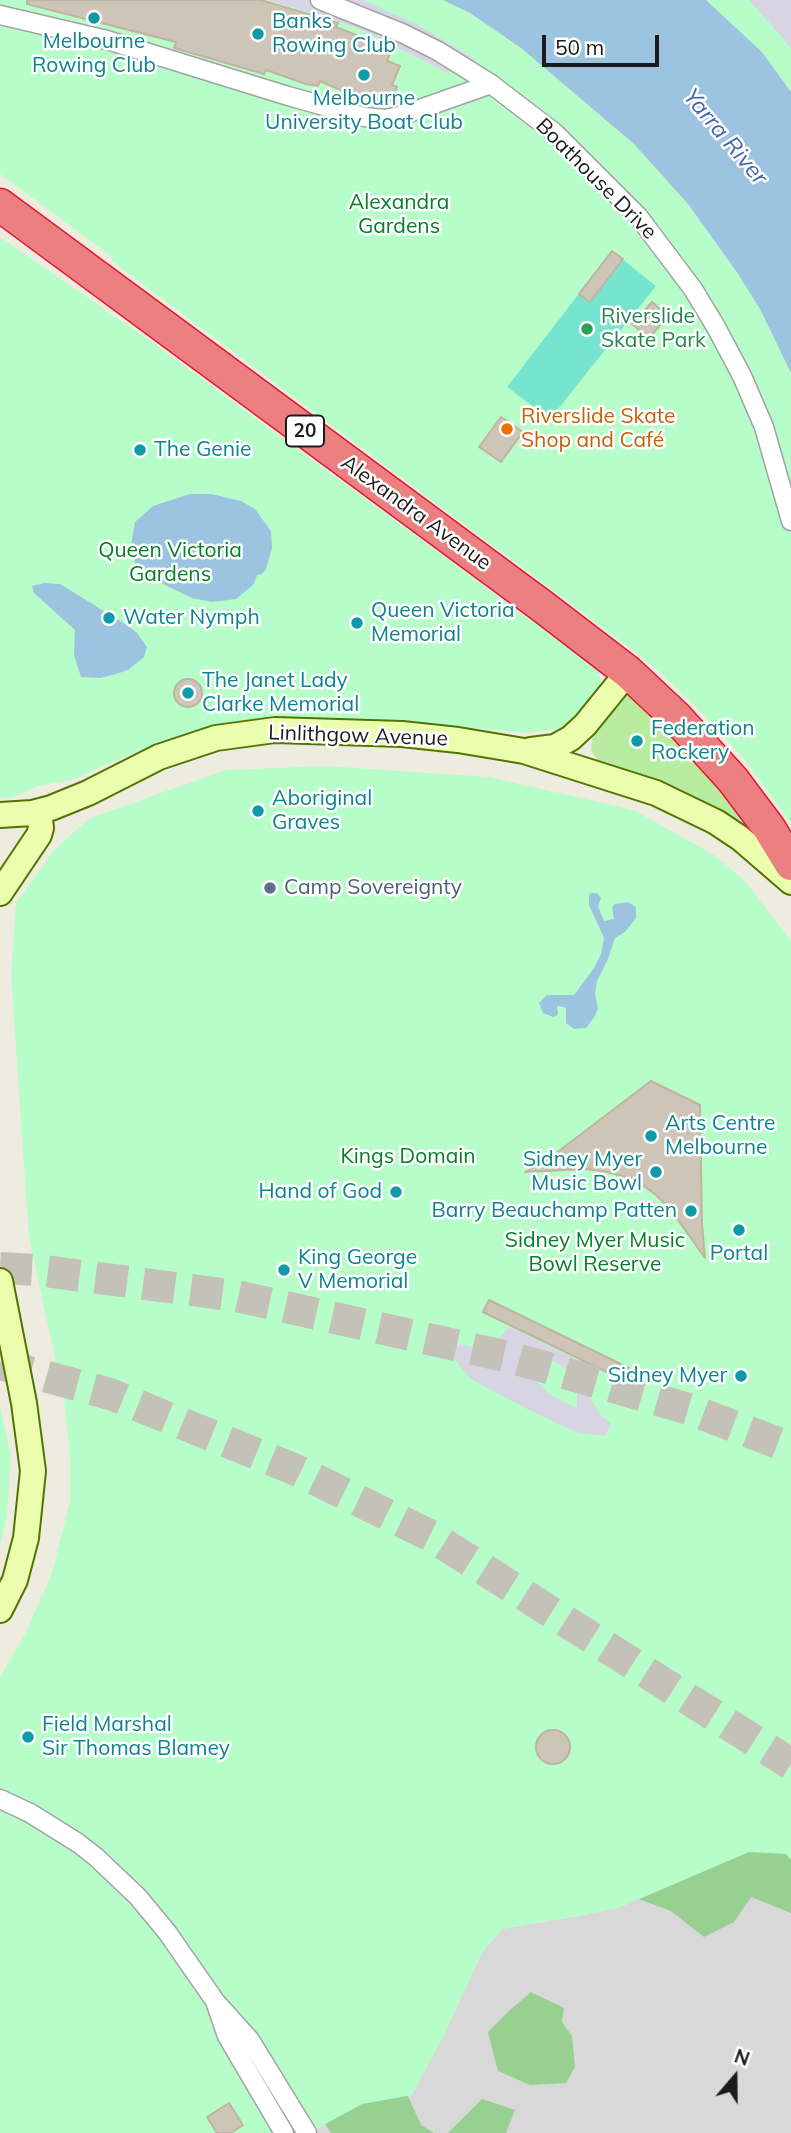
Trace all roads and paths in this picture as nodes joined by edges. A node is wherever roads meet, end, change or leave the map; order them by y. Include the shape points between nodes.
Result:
1 (320, 0) edge
2 (0, 15) edge
3 (491, 84) junction
4 (0, 205) edge
5 (791, 522) edge
6 (628, 672) junction
7 (585, 725) junction
8 (524, 751) junction
9 (601, 775) junction
10 (39, 812) junction
11 (0, 815) edge
12 (780, 829) edge
13 (791, 864) edge
14 (791, 882) edge
15 (0, 892) edge
16 (0, 1281) edge
17 (0, 1610) edge
18 (4, 1802) edge
19 (215, 2001) junction
20 (284, 2133) edge
21 (307, 2133) edge

1 - 3 street, Boathouse Drive via 402,33
2 - 3 street via 107,40 364,117 400,116
3 - 5 street, Boathouse Drive via 574,151 638,216 693,289 742,376 764,427
4 - 6 highway, Alexandra Avenue / 20
6 - 7 street, Linlithgow Avenue
6 - 12 highway, Alexandra Avenue / 20
7 - 8 street, Linlithgow Avenue via 565,743
7 - 9 street via 584,756
8 - 9 street, Linlithgow Avenue
8 - 10 street, Linlithgow Avenue via 402,734 247,733 178,749
9 - 14 street, Linlithgow Avenue via 671,799 716,822
10 - 11 street, Linlithgow Avenue
10 - 15 street via 39,835
12 - 13 highway, Alexandra Avenue / 20
16 - 17 street via 33,1471 26,1538 15,1580
18 - 19 street via 78,1843 128,1886
19 - 20 street via 227,2036
19 - 21 street via 250,2040

